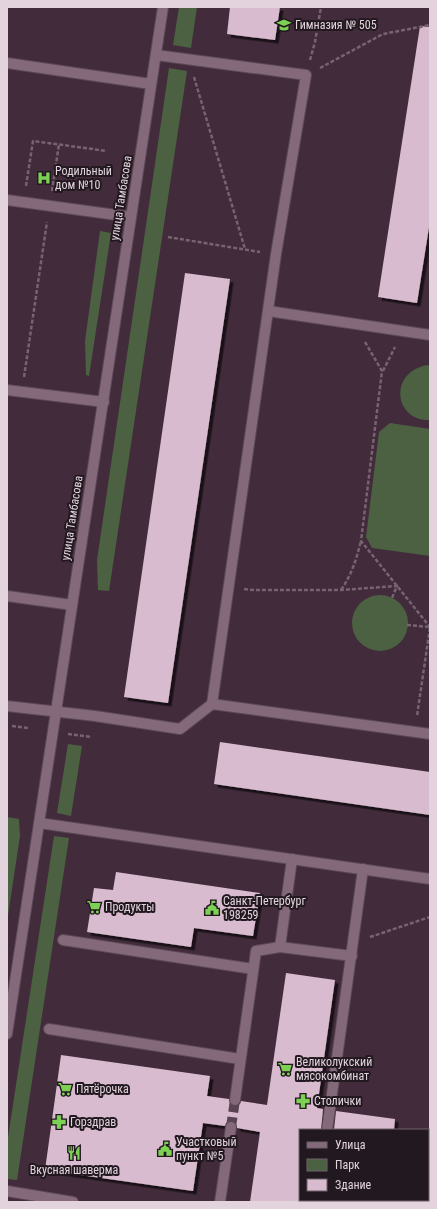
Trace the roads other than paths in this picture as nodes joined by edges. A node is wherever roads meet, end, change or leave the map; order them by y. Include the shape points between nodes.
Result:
1 (163, 7) edge
2 (156, 55) junction
3 (7, 62) edge
4 (152, 84) junction
5 (7, 200) edge
6 (131, 217) junction
7 (268, 311) junction
8 (430, 334) edge
9 (7, 390) edge
10 (104, 402) junction
11 (7, 596) edge
12 (72, 605) junction
13 (212, 704) junction
14 (7, 706) edge
15 (56, 712) junction
16 (430, 734) edge
17 (39, 823) junction
18 (292, 859) junction
19 (363, 869) junction
20 (430, 879) edge
21 (63, 940) dead end
22 (280, 947) junction
23 (352, 956) junction
24 (253, 969) junction
25 (49, 1029) dead end
26 (7, 1034) edge
27 (240, 1059) junction
28 (235, 1100) tunnel mouth
29 (231, 1127) tunnel mouth
30 (327, 1129) edge
31 (7, 1192) edge
32 (73, 1202) edge
33 (220, 1202) edge

1 - 2 street, улица Тамбасова
2 - 4 street, улица Тамбасова
2 - 7 street via 306,75
3 - 4 street
4 - 6 street, улица Тамбасова
5 - 6 street
6 - 10 street, улица Тамбасова
7 - 8 street
7 - 13 street
9 - 10 street
10 - 12 street, улица Тамбасова
11 - 12 street
12 - 15 street, улица Тамбасова
13 - 15 street via 180,728
13 - 16 street
14 - 15 street
15 - 17 street, улица Тамбасова
17 - 18 street
17 - 26 street, улица Тамбасова
18 - 19 street
18 - 22 street
19 - 20 street
19 - 23 street
21 - 24 street
22 - 23 street
22 - 24 street via 256,951
23 - 30 street
24 - 27 street
25 - 27 street
27 - 28 street
29 - 33 street
31 - 32 street

